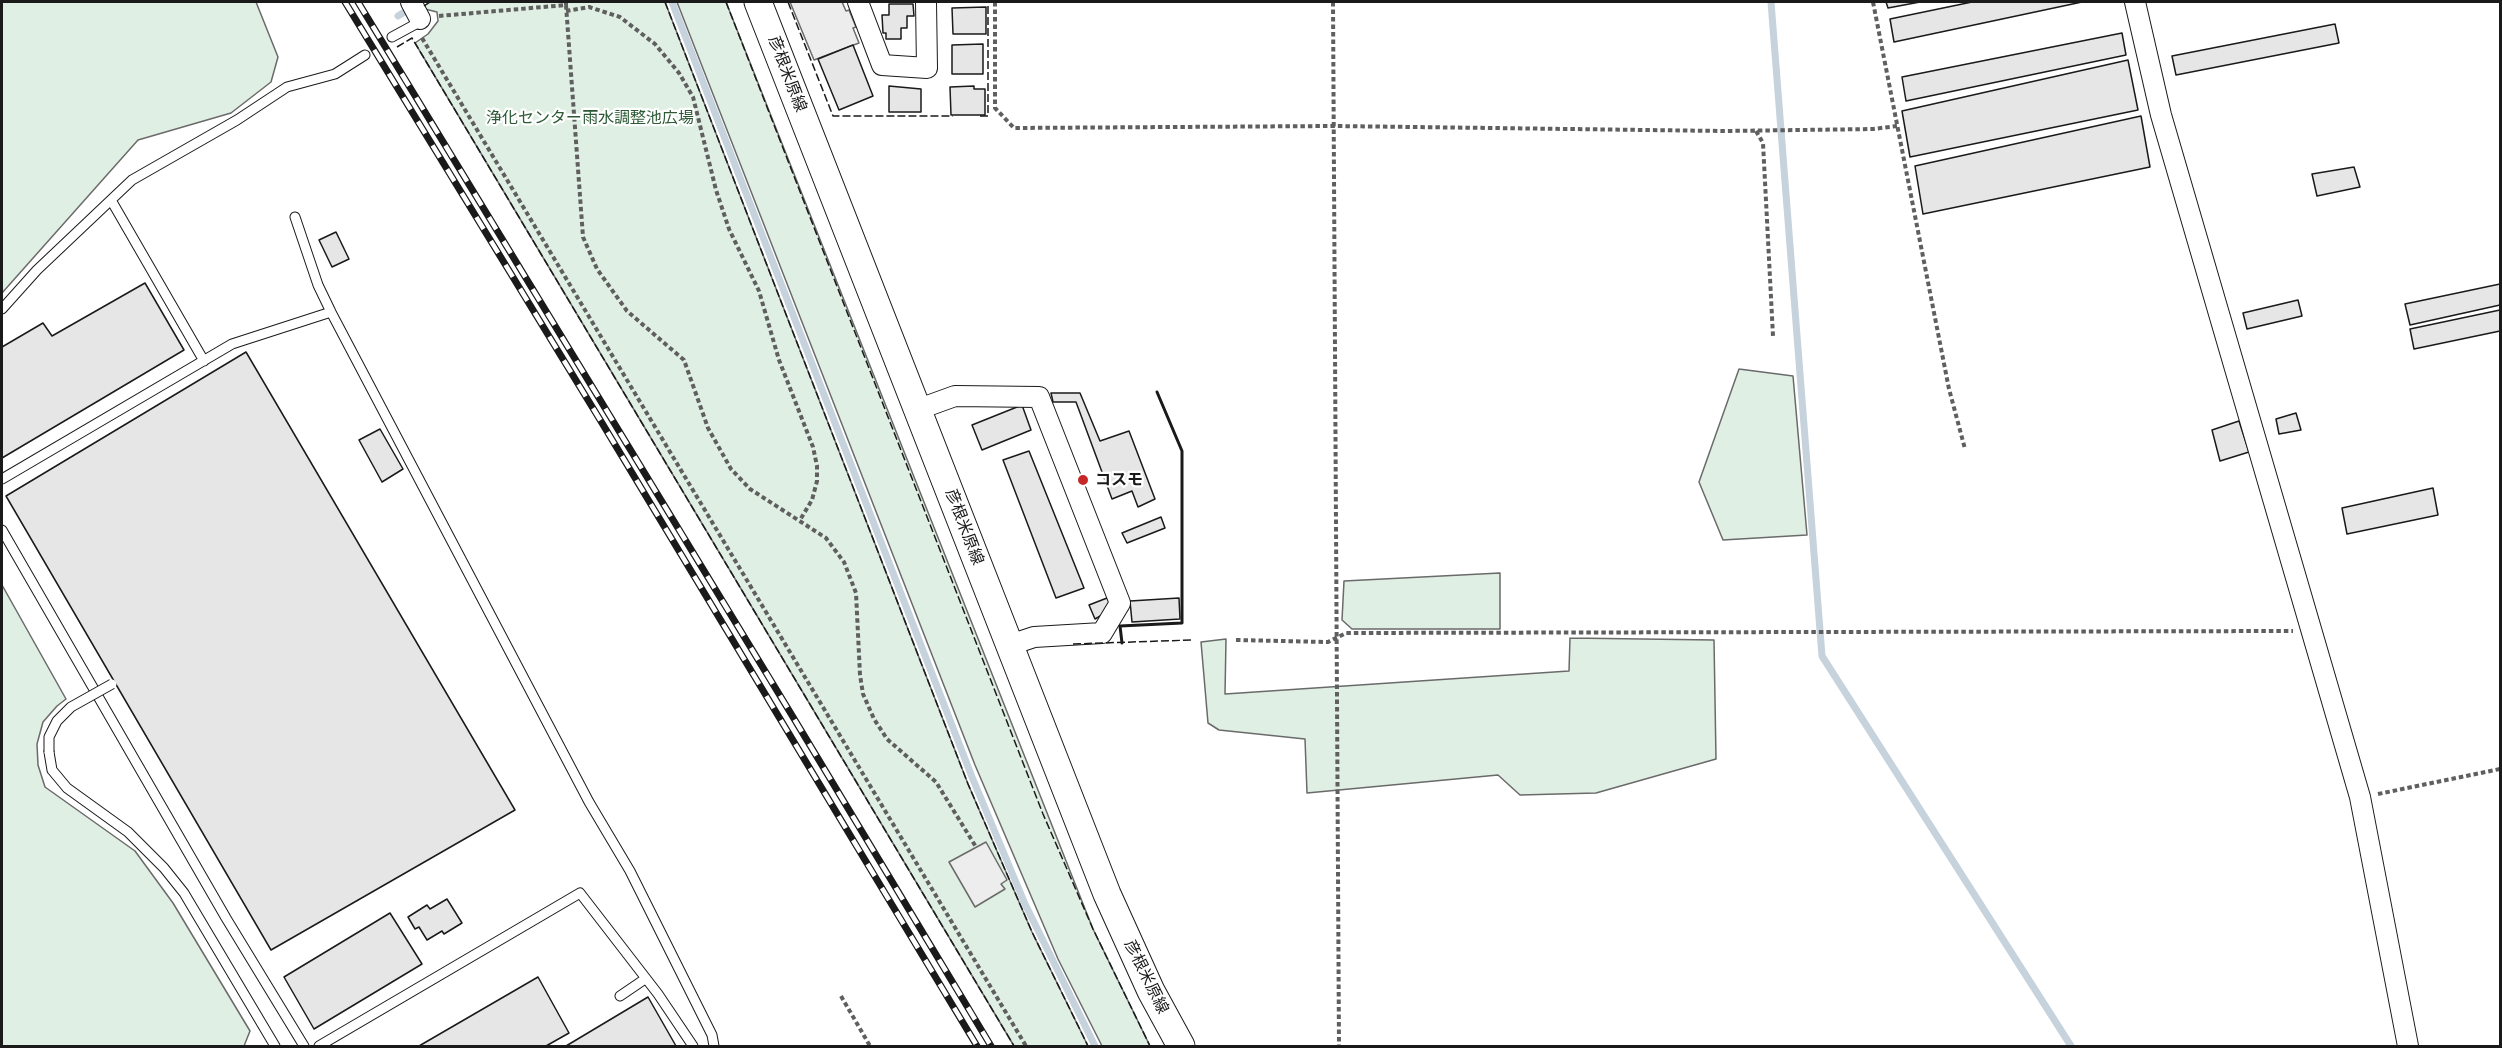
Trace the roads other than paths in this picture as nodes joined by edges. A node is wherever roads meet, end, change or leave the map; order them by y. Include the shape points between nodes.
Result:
1 (758, 2) edge
2 (858, 2) edge
3 (926, 2) edge
4 (2135, 2) edge
5 (420, 15) edge
6 (392, 37) dead end
7 (365, 55) dead end
8 (111, 200) junction
9 (296, 217) dead end
10 (2, 309) edge
11 (332, 312) junction
12 (204, 361) junction
13 (919, 409) junction
14 (2, 479) edge
15 (2, 530) edge
16 (1010, 645) junction
17 (112, 684) dead end
18 (645, 979) junction
19 (620, 996) dead end
20 (275, 1047) edge
21 (304, 1047) edge
22 (319, 1047) edge
23 (693, 1047) edge
24 (714, 1047) edge
25 (1181, 1047) edge
26 (2408, 1047) edge

1 - 13 main road, 彦根米原線
2 - 3 street via 882,65 927,68
4 - 26 street via 2161,115 2360,797
5 - 6 lane
7 - 8 lane via 335,74 287,87 132,180
8 - 10 lane
8 - 12 lane
9 - 11 lane via 318,285
11 - 12 lane via 232,344
11 - 24 lane via 584,792 630,871 712,1035
12 - 14 lane
13 - 16 main road, 彦根米原線
13 - 16 street via 955,396 1039,397 1120,603 1102,633 1034,637
15 - 21 lane
16 - 25 main road, 彦根米原線 via 1107,894
17 - 20 lane, bridge via 71,707 57,721 50,737 52,770 67,788 128,832 164,868 184,893
18 - 19 lane
18 - 22 lane via 580,893
18 - 23 lane

